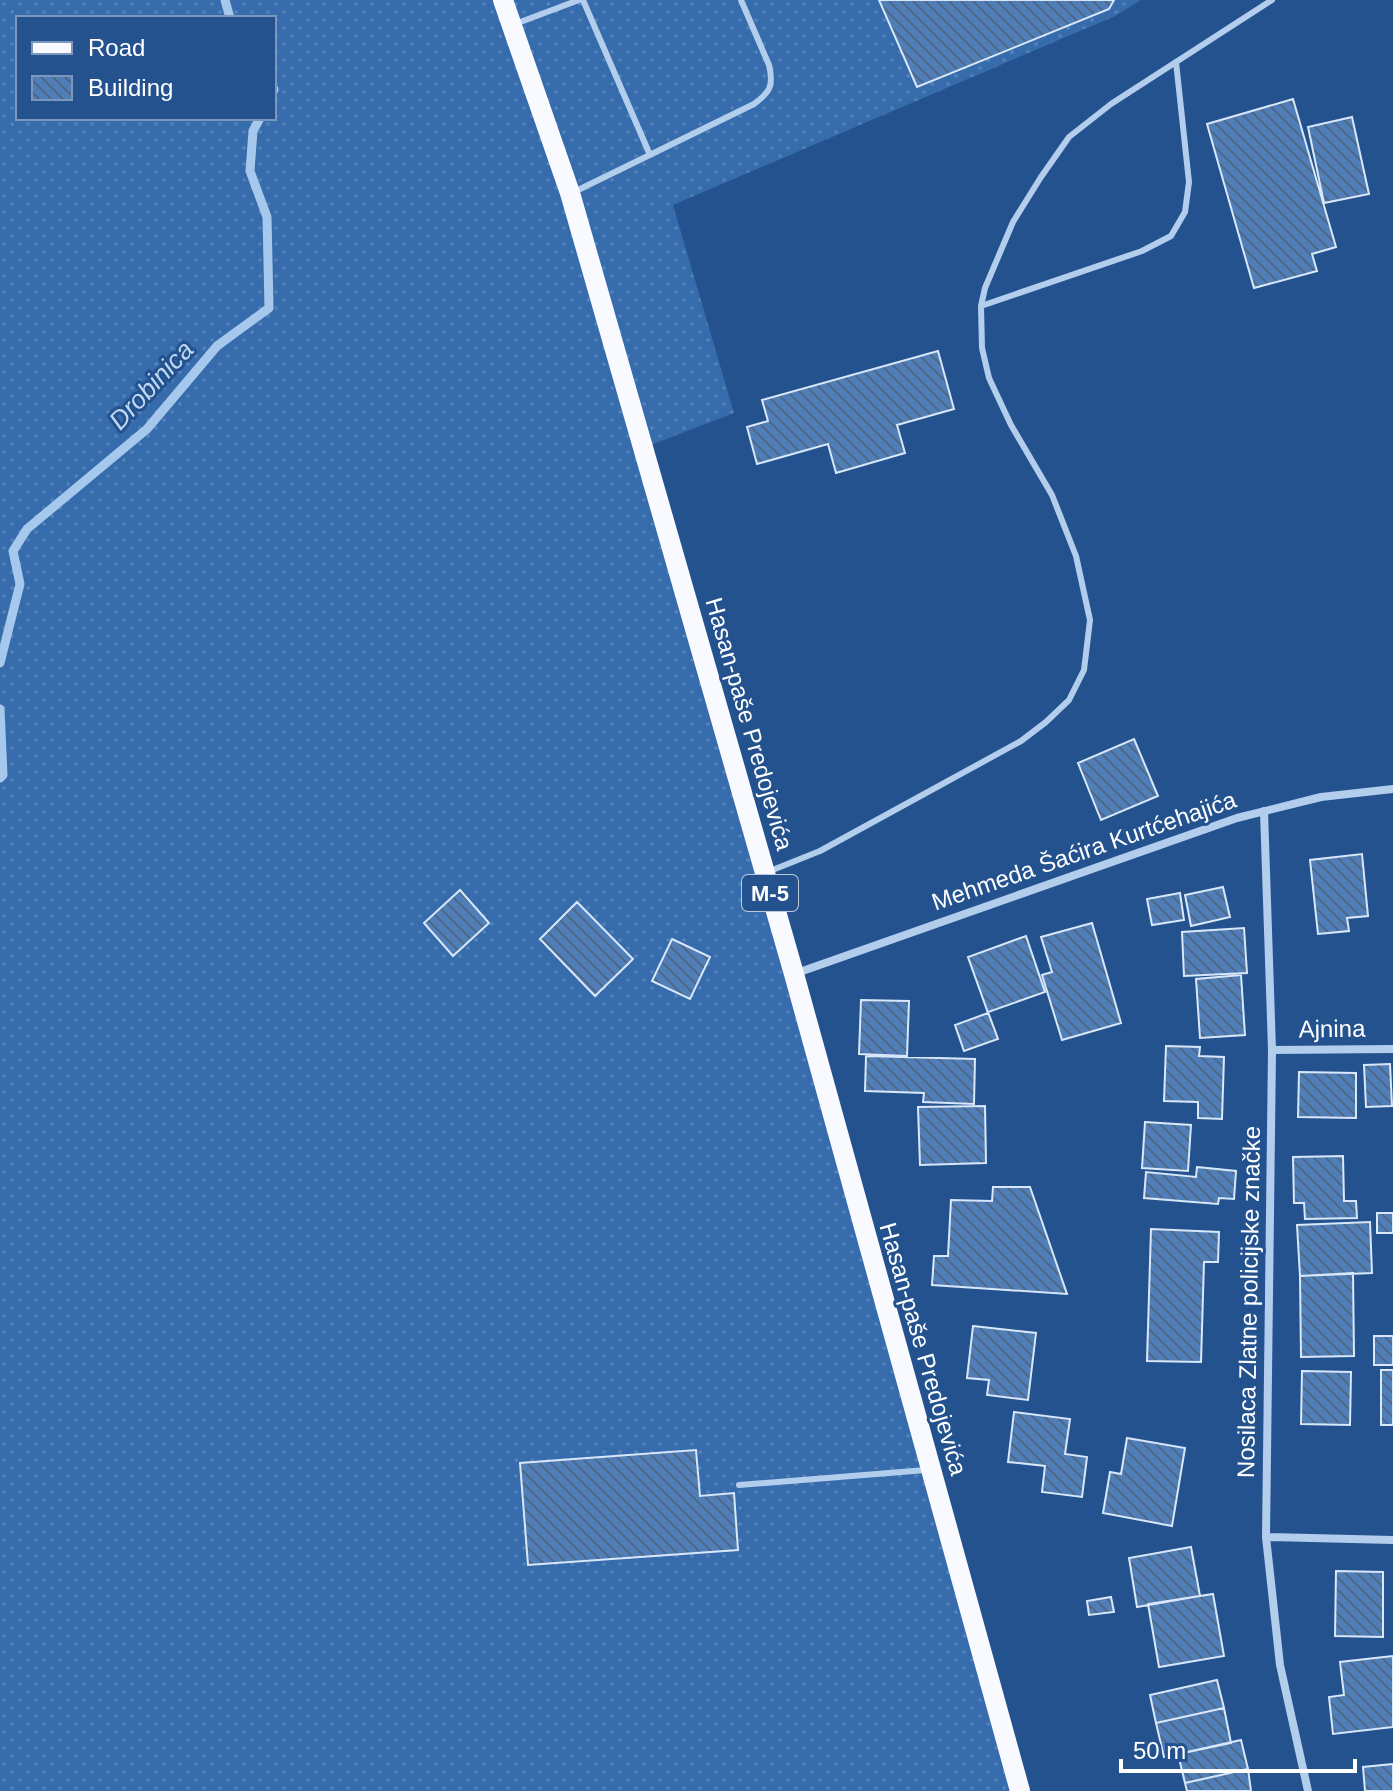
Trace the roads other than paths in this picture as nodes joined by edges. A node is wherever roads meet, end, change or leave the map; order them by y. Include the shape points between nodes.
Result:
1 (503, 0) edge
2 (581, 0) edge
3 (741, 0) edge
4 (1272, 0) edge
5 (512, 25) junction
6 (1176, 62) junction
7 (650, 155) junction
8 (570, 193) junction
9 (981, 306) junction
10 (1393, 789) edge
11 (1264, 811) junction
12 (764, 873) junction
13 (794, 974) junction
14 (1393, 1049) edge
15 (1272, 1050) junction
16 (930, 1470) junction
17 (739, 1485) dead end
18 (1266, 1537) junction
19 (1393, 1540) edge
20 (1020, 1791) edge
21 (1308, 1791) edge

1 - 5 main road, Hasan-paše Predojevića / M-5
2 - 5 lane
2 - 7 lane
3 - 7 lane via 769,65 771,87 754,104
4 - 6 lane
5 - 8 main road, Hasan-paše Predojevića / M-5
6 - 9 lane via 1069,137 1013,222
6 - 9 lane via 1189,182 1185,212 1171,236 1142,251
7 - 8 lane
8 - 12 main road, Hasan-paše Predojevića / M-5
9 - 12 lane via 989,378 1052,495 1076,556 1090,620 1084,670 1069,700 1021,741 820,851
10 - 11 street, Mehmeda Šaćira Kurtćehajića via 1321,797
11 - 13 street, Mehmeda Šaćira Kurtćehajića
11 - 15 street, Nosilaca Zlatne policijske značke
12 - 13 main road, Hasan-paše Predojevića / M-5
13 - 16 main road, Hasan-paše Predojevića / M-5
14 - 15 street, Ajnina
15 - 18 street, Nosilaca Zlatne policijske značke
16 - 17 lane
16 - 20 main road, Hasan-paše Predojevića / M-5
18 - 19 street
18 - 21 street, Nosilaca Zlatne policijske značke via 1280,1665

